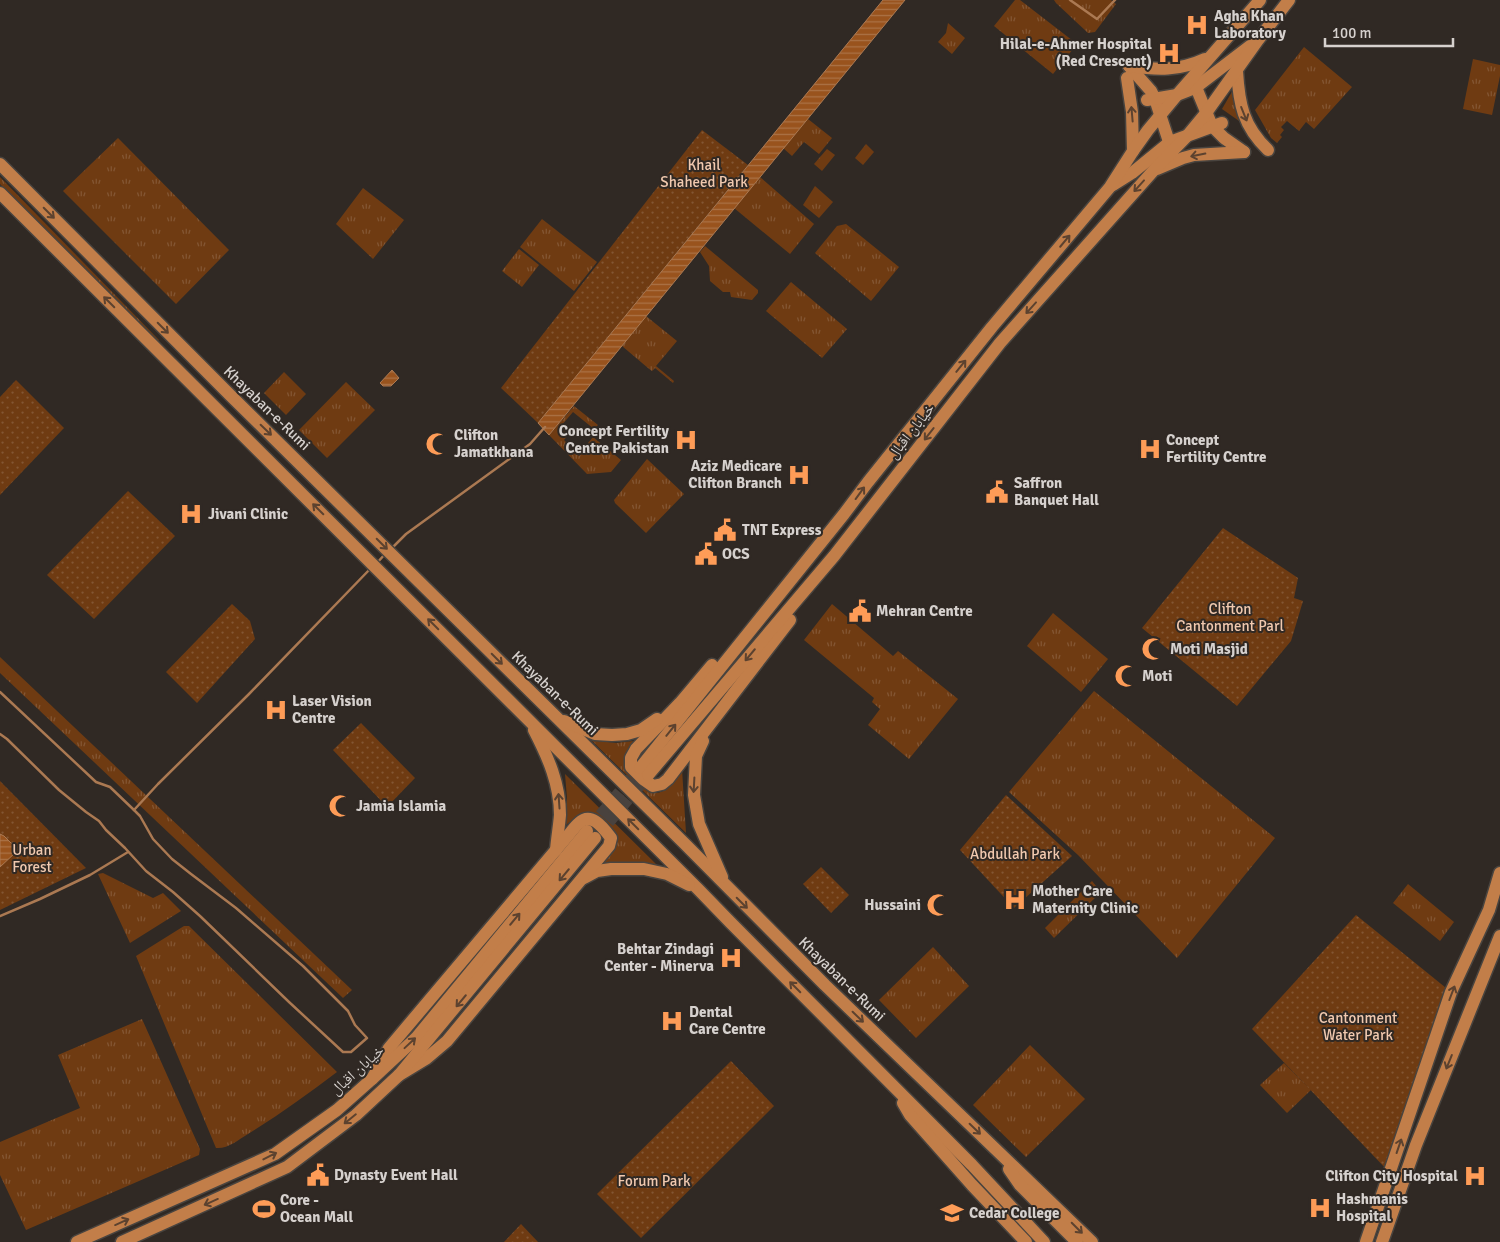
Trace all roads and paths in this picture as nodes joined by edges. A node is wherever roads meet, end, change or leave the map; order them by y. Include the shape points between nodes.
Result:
1 (1260, 0) edge
2 (1290, 0) edge
3 (1258, 40) junction
4 (1210, 56) junction
5 (1237, 71) junction
6 (1128, 72) junction
7 (1194, 83) junction
8 (1176, 95) junction
9 (1151, 100) junction
10 (1206, 113) junction
11 (1160, 114) junction
12 (1217, 124) junction
13 (1187, 136) junction
14 (1171, 146) junction
15 (1132, 150) junction
16 (1268, 150) dead end
17 (0, 164) edge
18 (1154, 170) junction
19 (1110, 187) junction
20 (0, 193) edge
21 (207, 372) junction
22 (193, 386) junction
23 (231, 396) junction
24 (218, 410) junction
25 (844, 514) junction
26 (834, 556) junction
27 (680, 703) junction
28 (555, 717) junction
29 (528, 718) junction
30 (711, 722) junction
31 (556, 850) junction
32 (1500, 873) edge
33 (578, 882) junction
34 (726, 886) junction
35 (698, 889) junction
36 (1500, 936) edge
37 (399, 1075) junction
38 (372, 1079) junction
39 (891, 1084) junction
40 (992, 1145) junction
41 (1024, 1222) junction
42 (77, 1242) edge
43 (122, 1242) edge
44 (1026, 1242) edge
45 (1044, 1242) edge
46 (1070, 1242) edge
47 (1077, 1242) edge
48 (1092, 1242) edge
49 (1366, 1242) edge
50 (1382, 1242) edge

1 - 4 main road
2 - 3 main road
3 - 5 main road, خیابان اقبال
3 - 7 main road
4 - 6 main road via 1186,66
4 - 7 main road
5 - 10 main road, خیابان اقبال
5 -> 16 main road via 1243,115 1252,132
6 - 9 main road via 1150,91
15 -> 6 main road
7 - 8 main road, خیابان اقبال
7 - 10 main road
8 - 9 main road
8 - 11 main road, خیابان اقبال
9 - 11 main road
10 - 12 main road
10 - 13 main road, خیابان اقبال
11 - 14 main road
11 - 15 main road, خیابان اقبال
12 - 13 main road
12 -> 18 main road via 1224,138 1244,152 1183,158
13 - 14 main road, خیابان اقبال
14 - 18 main road, خیابان اقبال
14 - 19 main road
15 - 19 main road, خیابان اقبال
17 -> 21 main road, Khayaban-e-Rumi
18 -> 26 main road, خیابان اقبال via 1000,343
25 -> 19 main road, خیابان اقبال via 992,327
22 -> 20 main road
21 - 22 main road
21 - 23 main road, Khayaban-e-Rumi
22 - 24 main road
23 - 24 main road
23 -> 28 main road, Khayaban-e-Rumi
29 -> 24 main road
26 -> 25 main road, خیابان اقبال via 644,771
25 - 27 main road via 830,523
26 - 30 main road via 817,584
27 - 28 main road via 641,730 627,734 595,734
27 - 30 main road via 631,758 631,767 654,786 668,779
28 - 34 main road, Khayaban-e-Rumi
31 -> 29 main road via 560,814 557,785 546,751
35 -> 29 main road
30 -> 34 main road via 696,756 694,795 699,824
31 - 33 main road via 580,821 595,821 608,833 611,838 609,846
31 - 38 main road via 389,1048
49 -> 32 main road via 1452,992 1489,910
33 - 35 main road via 597,871 644,869 667,874
33 - 37 main road via 447,1042
34 -> 40 main road, Khayaban-e-Rumi
39 -> 35 main road
36 -> 50 main road via 1416,1145
38 -> 37 main road, خیابان اقبال via 416,1038 591,834
37 -> 43 main road, خیابان اقبال via 356,1115 287,1167
42 -> 38 main road, خیابان اقبال via 275,1154 337,1110
39 - 41 main road via 972,1164
39 - 44 main road via 910,1115
40 - 47 main road via 1020,1185
40 -> 48 main road, Khayaban-e-Rumi
41 - 45 main road
41 - 46 main road via 1009,1197 1013,1190 1019,1191

